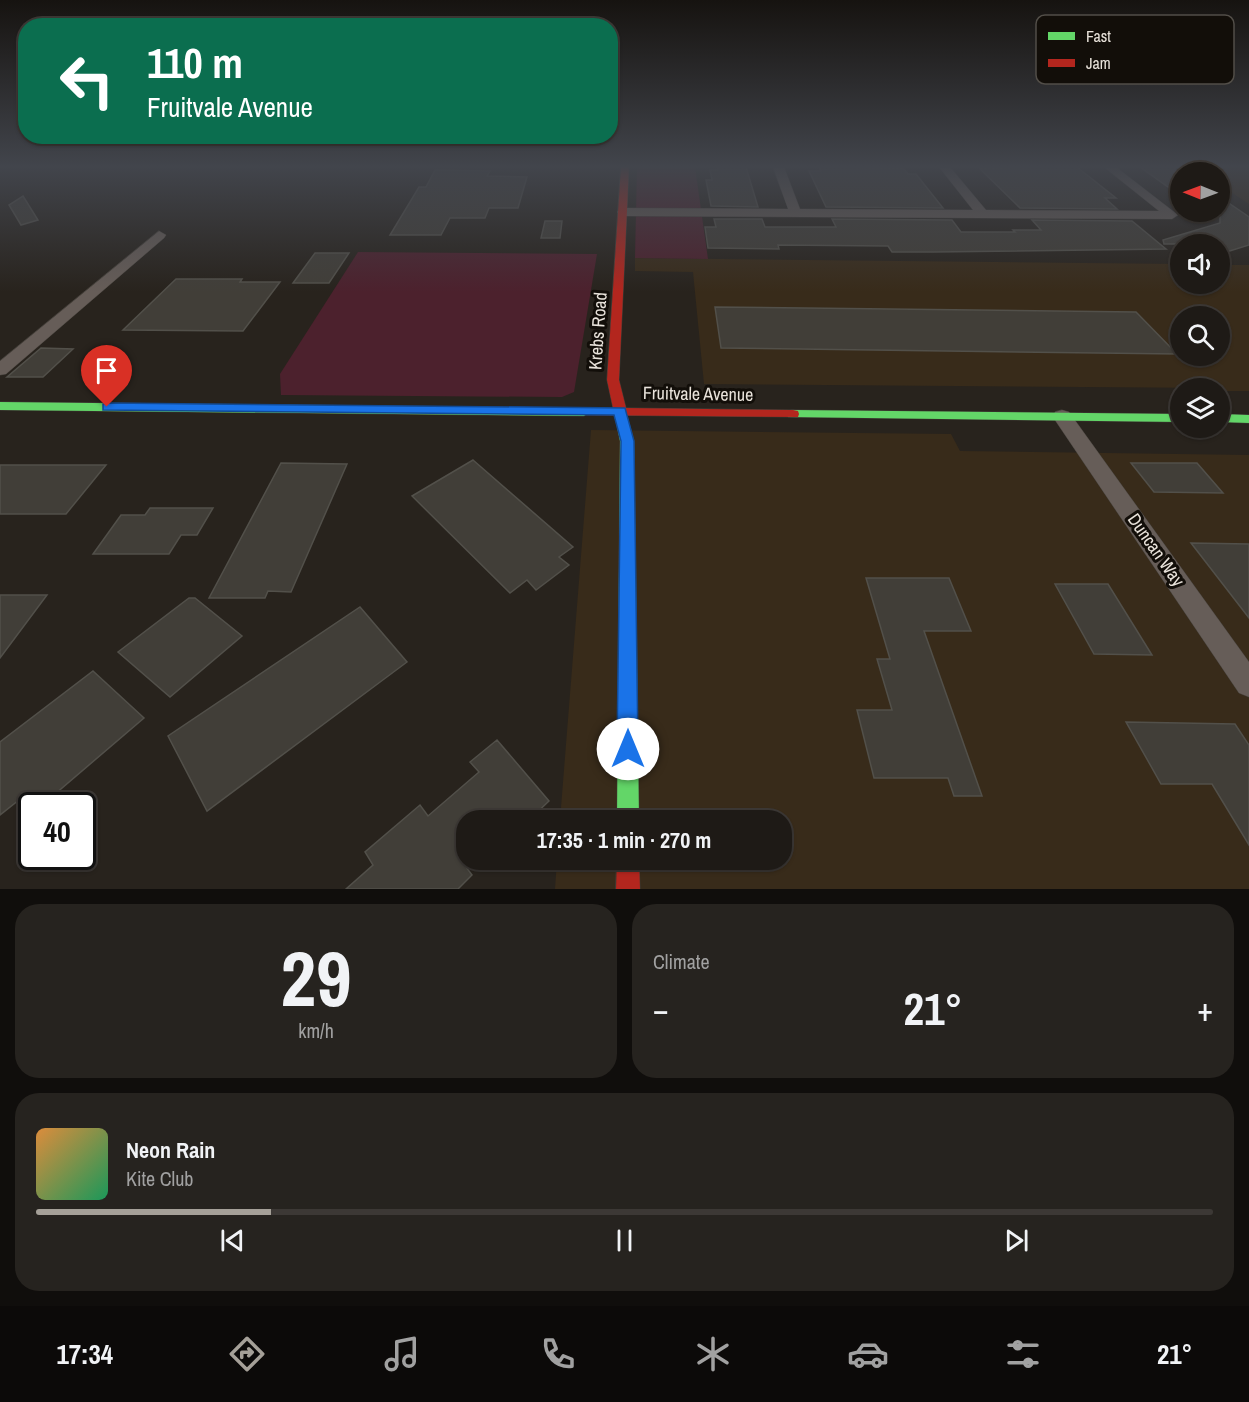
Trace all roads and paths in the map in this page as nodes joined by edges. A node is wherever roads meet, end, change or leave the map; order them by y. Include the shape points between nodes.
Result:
1 (623, 208) edge
2 (794, 208) edge
3 (979, 208) edge
4 (1163, 208) edge
5 (623, 212) junction
6 (795, 212) junction
7 (983, 213) junction
8 (159, 235) dead end
9 (0, 370) edge
10 (0, 406) edge
11 (620, 411) junction
12 (1062, 416) junction
13 (1170, 418) edge
14 (1230, 418) edge
15 (1249, 419) edge
16 (1249, 684) edge
17 (628, 810) edge
18 (628, 870) edge
19 (628, 889) edge

1 - 5 main road, Krebs Road
2 - 6 street
3 - 7 street
4 - 7 street via 1172,215
5 - 6 street
5 - 11 main road, Krebs Road via 613,381
6 - 7 street
8 - 9 street
10 - 11 main road, Fruitvale Avenue
11 - 12 main road, Fruitvale Avenue
11 - 17 main road, Krebs Road via 627,441
12 - 13 main road, Fruitvale Avenue
12 - 16 street, Duncan Way
14 - 15 main road
18 - 19 main road

